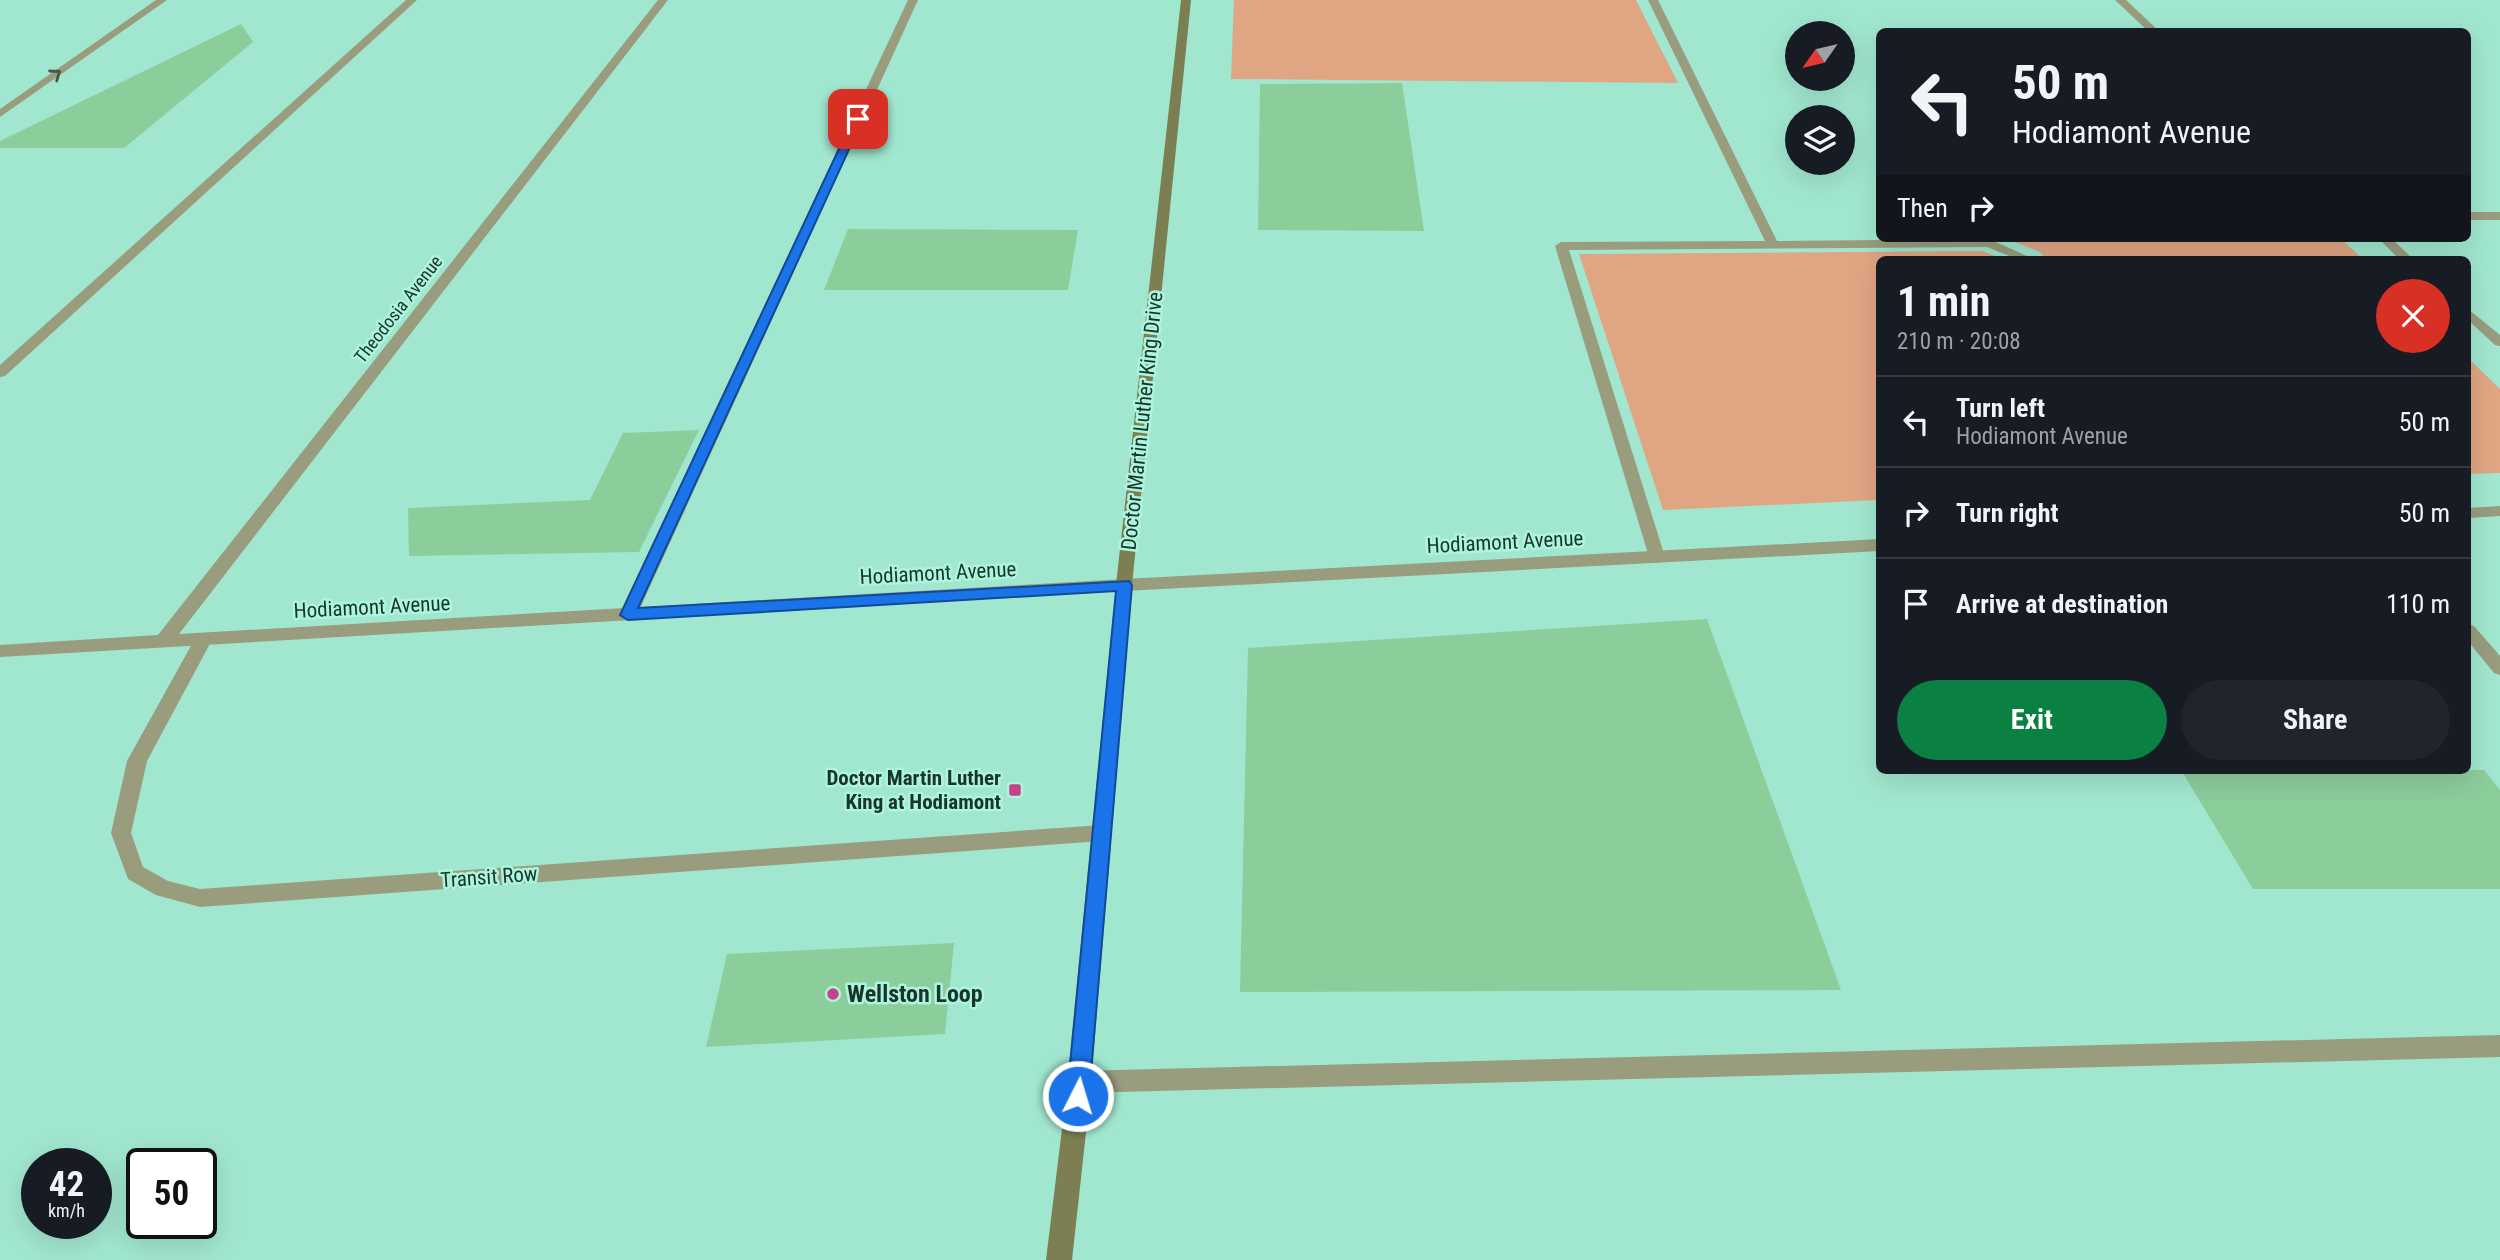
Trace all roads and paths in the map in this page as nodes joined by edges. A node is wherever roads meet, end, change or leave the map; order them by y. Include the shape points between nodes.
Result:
1 (162, 0) edge
2 (412, 0) edge
3 (663, 0) edge
4 (913, 0) edge
5 (1186, 0) edge
6 (1653, 0) edge
7 (2120, 0) edge
8 (2151, 28) edge
9 (0, 114) edge
10 (2471, 216) edge
11 (2500, 216) edge
12 (2388, 242) edge
13 (1772, 243) junction
14 (2021, 256) edge
15 (2404, 256) edge
16 (2471, 316) edge
17 (2500, 342) edge
18 (0, 373) edge
19 (2500, 511) edge
20 (2471, 513) edge
21 (1876, 545) edge
22 (1657, 557) junction
23 (1124, 585) junction
24 (628, 615) junction
25 (2471, 634) edge
26 (203, 640) junction
27 (163, 642) junction
28 (0, 651) edge
29 (2500, 668) edge
30 (1102, 833) junction
31 (2500, 1046) edge
32 (1079, 1082) junction
33 (1059, 1260) edge

9 -> 1 street
2 - 18 street
3 - 27 street, Theodosia Avenue
4 - 24 street
5 - 23 main road, Doctor Martin Luther King Drive
6 - 13 street
7 - 8 street
10 - 11 street
12 - 15 street
13 - 14 street via 1989,243
13 - 22 street via 1561,246
16 - 17 street
19 - 20 street
21 - 22 street, Hodiamont Avenue
22 - 23 street, Hodiamont Avenue
23 - 24 street, Hodiamont Avenue
23 - 30 main road, Doctor Martin Luther King Drive
24 - 26 street, Hodiamont Avenue
25 - 29 street
26 - 27 street, Hodiamont Avenue
26 - 30 street, Transit Row via 137,761 121,833 135,873 163,889 200,898
27 - 28 street, Hodiamont Avenue
30 - 32 main road, Doctor Martin Luther King Drive
31 - 32 street
32 - 33 main road, Doctor Martin Luther King Drive

